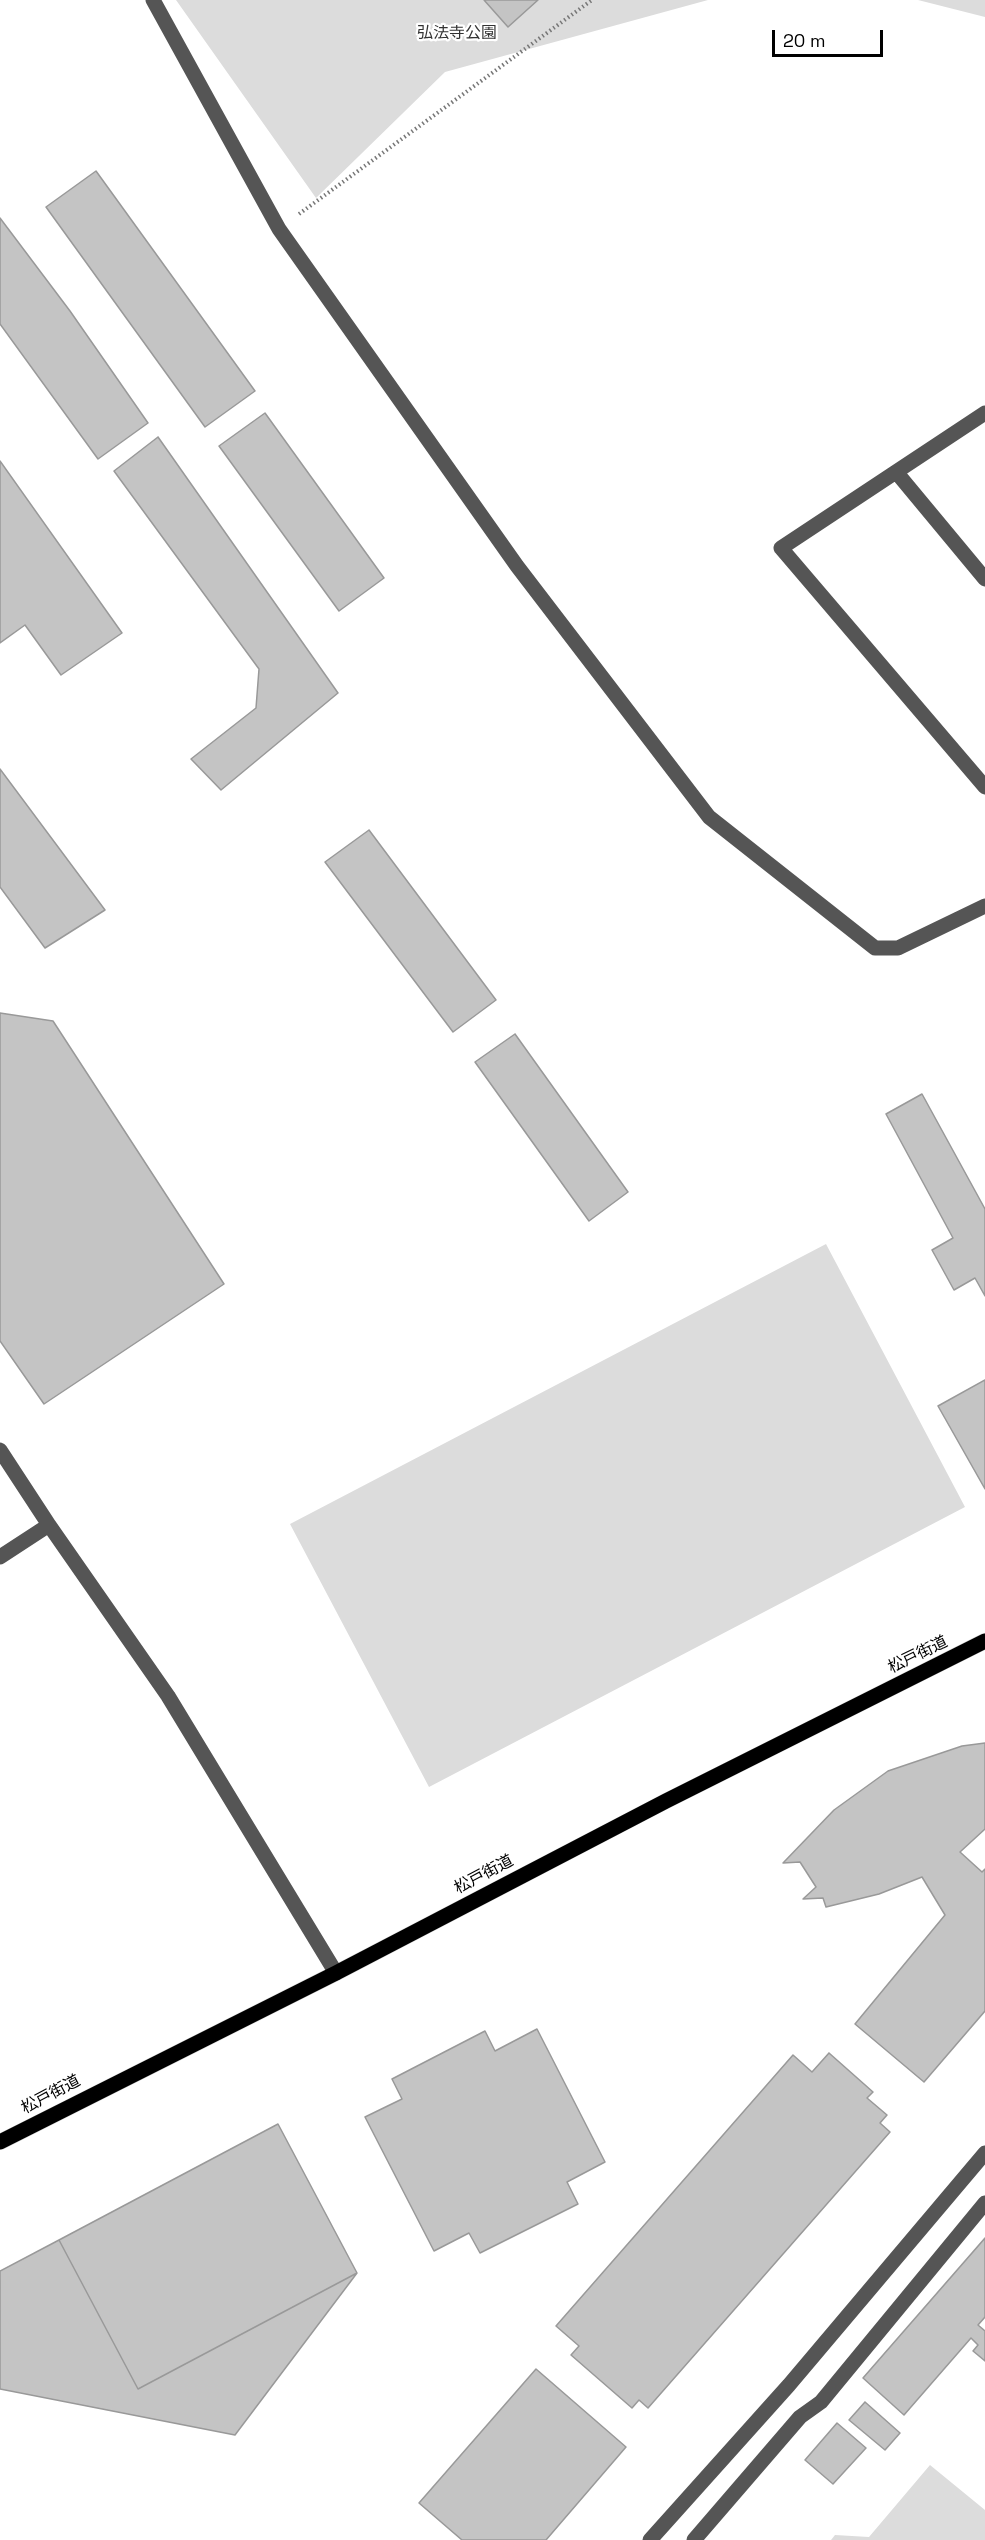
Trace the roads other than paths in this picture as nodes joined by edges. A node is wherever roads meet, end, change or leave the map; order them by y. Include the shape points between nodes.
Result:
1 (153, 0) edge
2 (985, 413) edge
3 (897, 472) junction
4 (985, 579) edge
5 (985, 787) edge
6 (985, 906) edge
7 (0, 1450) edge
8 (50, 1525) junction
9 (0, 1557) edge
10 (985, 1641) edge
11 (336, 1973) junction
12 (0, 2142) edge
13 (985, 2154) edge
14 (985, 2203) edge
15 (650, 2540) edge
16 (694, 2540) edge

1 - 6 street via 279,229 517,566 709,817 875,948 898,948
2 - 3 street
3 - 4 street
3 - 5 street via 781,548
7 - 8 street
8 - 9 street
8 - 11 street via 168,1696
10 - 11 main road, 松戸街道 via 687,1790
11 - 12 main road, 松戸街道
13 - 15 street via 789,2385
14 - 16 street via 821,2402 800,2417

